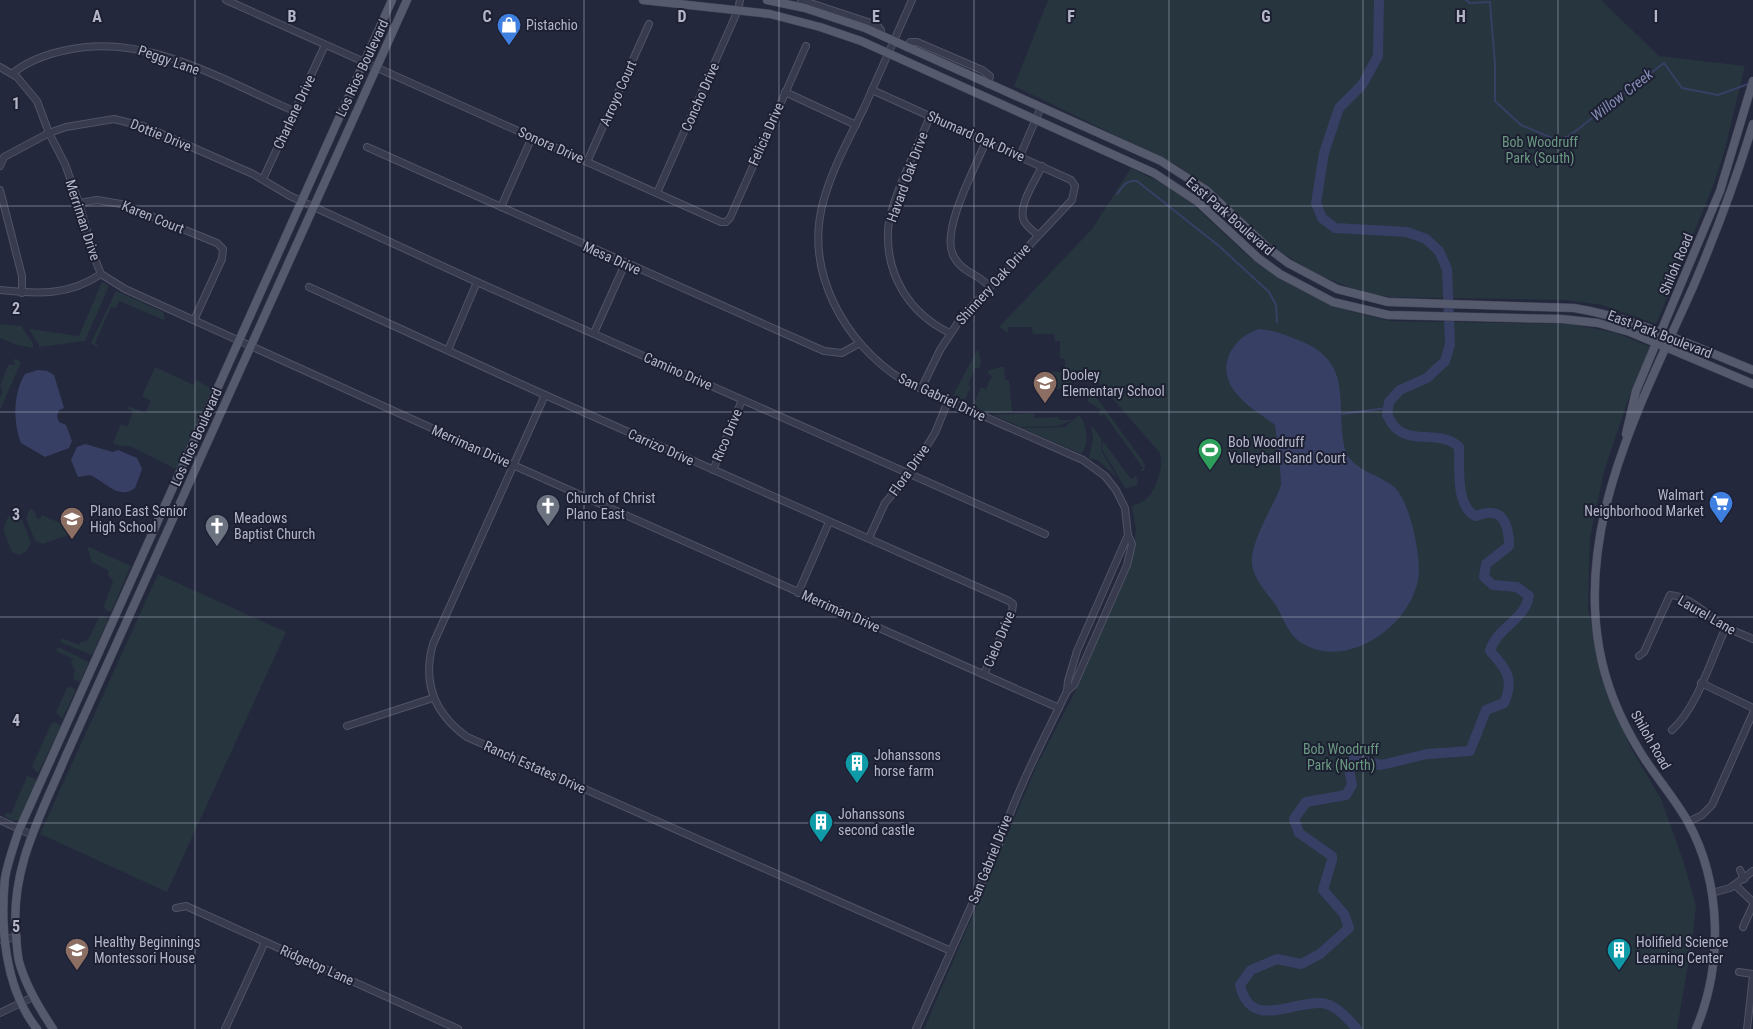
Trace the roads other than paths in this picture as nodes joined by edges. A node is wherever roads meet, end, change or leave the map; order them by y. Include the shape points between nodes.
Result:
1 (226, 0) edge
2 (407, 0) edge
3 (643, 0) edge
4 (740, 0) edge
5 (767, 0) edge
6 (801, 0) edge
7 (912, 0) edge
8 (392, 1) edge
9 (404, 8) junction
10 (738, 10) junction
11 (649, 24) dead end
12 (880, 35) junction
13 (894, 42) junction
14 (325, 45) junction
15 (806, 46) dead end
16 (888, 54) junction
17 (364, 62) junction
18 (376, 67) junction
19 (0, 68) edge
20 (12, 74) junction
21 (1753, 81) edge
22 (872, 90) junction
23 (785, 92) junction
24 (1041, 107) junction
25 (294, 111) junction
26 (930, 116) junction
27 (1035, 120) junction
28 (1753, 124) edge
29 (856, 125) junction
30 (1738, 128) junction
31 (49, 133) junction
32 (1752, 133) edge
33 (532, 137) junction
34 (986, 141) junction
35 (367, 147) dead end
36 (1020, 156) junction
37 (587, 162) junction
38 (0, 166) edge
39 (1042, 166) junction
40 (263, 179) junction
41 (1076, 188) joint
42 (0, 190) edge
43 (656, 193) junction
44 (300, 200) junction
45 (80, 203) junction
46 (313, 206) junction
47 (501, 207) junction
48 (3, 214) edge
49 (726, 222) joint
50 (1038, 235) junction
51 (625, 264) junction
52 (101, 274) junction
53 (478, 282) junction
54 (989, 286) junction
55 (309, 287) dead end
56 (0, 290) edge
57 (22, 293) junction
58 (194, 320) junction
59 (594, 333) junction
60 (950, 333) junction
61 (1660, 333) junction
62 (1670, 337) junction
63 (238, 340) junction
64 (1656, 343) junction
65 (858, 344) junction
66 (250, 346) junction
67 (1666, 347) junction
68 (448, 350) junction
69 (1753, 370) edge
70 (1753, 384) edge
71 (218, 386) junction
72 (921, 388) junction
73 (545, 395) junction
74 (742, 400) junction
75 (948, 401) junction
76 (216, 422) junction
77 (1621, 456) junction
78 (513, 465) junction
79 (182, 467) junction
80 (713, 470) junction
81 (194, 472) junction
82 (910, 472) junction
83 (830, 522) junction
84 (1045, 534) dead end
85 (1128, 535) junction
86 (869, 538) junction
87 (798, 593) junction
88 (1012, 604) joint
89 (1726, 627) junction
90 (1753, 639) edge
91 (1639, 656) dead end
92 (984, 674) junction
93 (1701, 683) junction
94 (1067, 691) junction
95 (433, 698) junction
96 (1059, 708) junction
97 (1753, 708) edge
98 (1753, 713) edge
99 (348, 726) dead end
100 (1672, 730) dead end
101 (0, 820) edge
102 (1688, 822) junction
103 (19, 830) junction
104 (32, 835) junction
105 (1740, 870) dead end
106 (1753, 871) edge
107 (1744, 879) junction
108 (1735, 885) junction
109 (1712, 893) junction
110 (2, 902) edge
111 (1753, 904) edge
112 (176, 908) dead end
113 (1743, 927) dead end
114 (17, 937) junction
115 (2, 939) edge
116 (265, 942) junction
117 (950, 951) junction
118 (1739, 972) dead end
119 (1753, 975) edge
120 (33, 997) junction
121 (21, 1003) junction
122 (0, 1013) edge
123 (1749, 1026) edge
124 (38, 1029) edge
125 (53, 1029) edge
126 (225, 1029) edge
127 (458, 1029) edge
128 (916, 1029) edge
129 (1696, 1029) edge

1 - 14 street, Sonora Drive
2 - 9 main road, Los Rios Boulevard
3 - 10 main road, East Park Boulevard
4 - 10 street, Concho Drive
5 - 12 main road, East Park Boulevard via 825,13
6 - 12 street, East Park Boulevard via 876,25 881,30
7 - 13 street, San Gabriel Drive
8 - 9 main road
8 - 17 main road, Los Rios Boulevard
9 - 18 main road, Los Rios Boulevard
10 - 16 main road, East Park Boulevard via 770,14 820,27
10 - 43 street, Concho Drive
11 - 37 street, Arroyo Court
12 - 13 main road, East Park Boulevard
13 - 16 street, San Gabriel Drive
13 - 24 main road, East Park Boulevard
14 - 17 street, Sonora Drive
14 - 25 street, Charlene Drive
15 - 23 street, Felicia Drive
16 - 22 street, San Gabriel Drive
16 - 27 main road, East Park Boulevard
17 - 18 street, Sonora Drive
17 - 44 main road, Los Rios Boulevard
18 - 33 street, Sonora Drive
18 - 46 main road, Los Rios Boulevard
19 - 20 street, Merriman Drive
20 - 25 street, Peggy Lane via 22,66 57,52 117,45 159,54
20 - 31 street, Merriman Drive via 37,101
21 - 30 main road, Shiloh Road
22 - 26 street, Shumard Oak Drive
22 - 29 street, San Gabriel Drive
23 - 29 street
23 - 49 street, Felicia Drive
24 - 27 street
24 - 61 main road, East Park Boulevard via 1181,172 1227,208 1268,248 1337,289 1388,302 1584,310
25 - 40 street, Charlene Drive
26 - 34 street, Shumard Oak Drive
26 - 60 street, Havard Oak Drive via 892,213 889,248 895,275 908,302 929,321
27 - 36 street
27 - 64 main road, East Park Boulevard via 1174,185 1198,202 1258,258 1333,302 1388,315 1586,321 1608,325
28 - 32 main road, Shiloh Road
29 - 65 street, San Gabriel Drive via 824,200 819,240 830,297
30 - 32 street
30 - 61 main road, Shiloh Road via 1718,196
31 - 38 street, Dottie Drive via 4,157
31 - 40 street, Dottie Drive via 91,122 114,119 131,122
31 - 45 street, Merriman Drive via 66,164
32 - 62 main road, Shiloh Road via 1729,201
33 - 37 street, Sonora Drive
33 - 47 street
34 - 36 street, Shumard Oak Drive
34 - 54 street via 952,223 949,239 959,264
35 - 47 street, Mesa Drive
36 - 39 street, Shumard Oak Drive
37 - 43 street, Sonora Drive
39 - 41 street, Shumard Oak Drive via 1071,180
39 - 50 street via 1022,215 1027,226
40 - 44 street, Dottie Drive
41 - 50 street, Shinnery Oak Drive via 1072,200
42 - 48 street
43 - 49 street, Sonora Drive
44 - 46 street, Dottie Drive
44 - 63 main road, Los Rios Boulevard
45 - 52 street, Merriman Drive
45 - 58 street, Karen Court via 97,200 121,204 217,243 223,249 222,259
46 - 53 street, Camino Drive
46 - 66 main road, Los Rios Boulevard
47 - 51 street, Mesa Drive
48 - 57 street via 22,276
50 - 54 street, Shinnery Oak Drive
51 - 59 street
51 - 65 street, Mesa Drive via 824,351 842,353
52 - 57 street via 63,291
52 - 58 street, Merriman Drive via 125,289
53 - 59 street, Camino Drive
53 - 68 street
54 - 60 street, Shinnery Oak Drive
55 - 68 street, Carrizo Drive
56 - 57 street
58 - 63 street, Merriman Drive
59 - 74 street, Camino Drive
60 - 72 street, Shinnery Oak Drive
61 - 62 main road, East Park Boulevard
61 - 64 main road, Shiloh Road
62 - 67 main road, Shiloh Road
62 - 69 main road, East Park Boulevard
63 - 66 street, Merriman Drive
63 - 71 main road, Los Rios Boulevard
64 - 67 main road, East Park Boulevard
64 - 77 main road, Shiloh Road via 1636,391
65 - 72 street, San Gabriel Drive via 886,370
66 - 76 main road, Los Rios Boulevard
66 - 78 street, Merriman Drive
67 - 70 main road, East Park Boulevard
67 - 77 main road, Shiloh Road
68 - 73 street, Carrizo Drive
71 - 76 main road via 224,395
71 - 79 main road, Los Rios Boulevard
72 - 75 street, San Gabriel Drive
73 - 78 street, Ranch Estates Drive
73 - 80 street, Carrizo Drive
74 - 80 street, Rico Drive
74 - 82 street, Camino Drive
75 - 82 street, Flora Drive via 934,433
75 - 85 street, San Gabriel Drive via 1083,460 1098,470 1121,498 1127,516
76 - 81 main road, Los Rios Boulevard
77 - 102 main road, Shiloh Road via 1614,472 1596,558 1594,598 1599,650 1616,705 1638,750
78 - 87 street, Merriman Drive
78 - 95 street, Ranch Estates Drive via 433,644 429,670
79 - 81 main road
79 - 103 main road, Los Rios Boulevard
80 - 83 street, Carrizo Drive
81 - 104 main road, Los Rios Boulevard
82 - 84 street, Camino Drive
82 - 86 street, Flora Drive via 886,504
83 - 86 street, Carrizo Drive
83 - 87 street
85 - 94 street, San Gabriel Drive via 1077,651
85 - 94 street, San Gabriel Drive via 1132,544 1127,565 1074,685
86 - 88 street, Carrizo Drive
87 - 92 street, Merriman Drive
88 - 92 street, Cielo Drive via 1012,612
89 - 90 street, Laurel Lane
89 - 91 street, Laurel Lane via 1702,610 1670,595 1644,652
89 - 93 street
92 - 96 street, Merriman Drive
93 - 97 street
93 - 100 street via 1681,722
94 - 96 street, San Gabriel Drive
95 - 99 street
95 - 117 street, Ranch Estates Drive via 447,721 468,737
96 - 117 street, San Gabriel Drive via 1034,756 1009,812 1000,842
98 - 102 street via 1712,805
101 - 103 street
102 - 109 main road, Shiloh Road via 1704,859
103 - 104 street
103 - 110 main road, Los Rios Boulevard via 5,878
104 - 114 main road, Los Rios Boulevard via 20,869 15,900
105 - 107 street
106 - 107 street
107 - 108 street
108 - 109 street
108 - 111 street
109 - 129 main road, Shiloh Road via 1713,960
110 - 115 main road, Los Rios Boulevard
111 - 113 street
112 - 116 street, Ridgetop Lane via 186,906
114 - 115 street
114 - 120 main road, Los Rios Boulevard via 19,964
115 - 121 main road, Los Rios Boulevard
116 - 126 street
116 - 127 street, Ridgetop Lane
117 - 128 street, San Gabriel Drive
118 - 119 street
119 - 123 street
120 - 121 street
120 - 125 main road, Los Rios Boulevard
121 - 122 street
121 - 124 main road, Los Rios Boulevard

